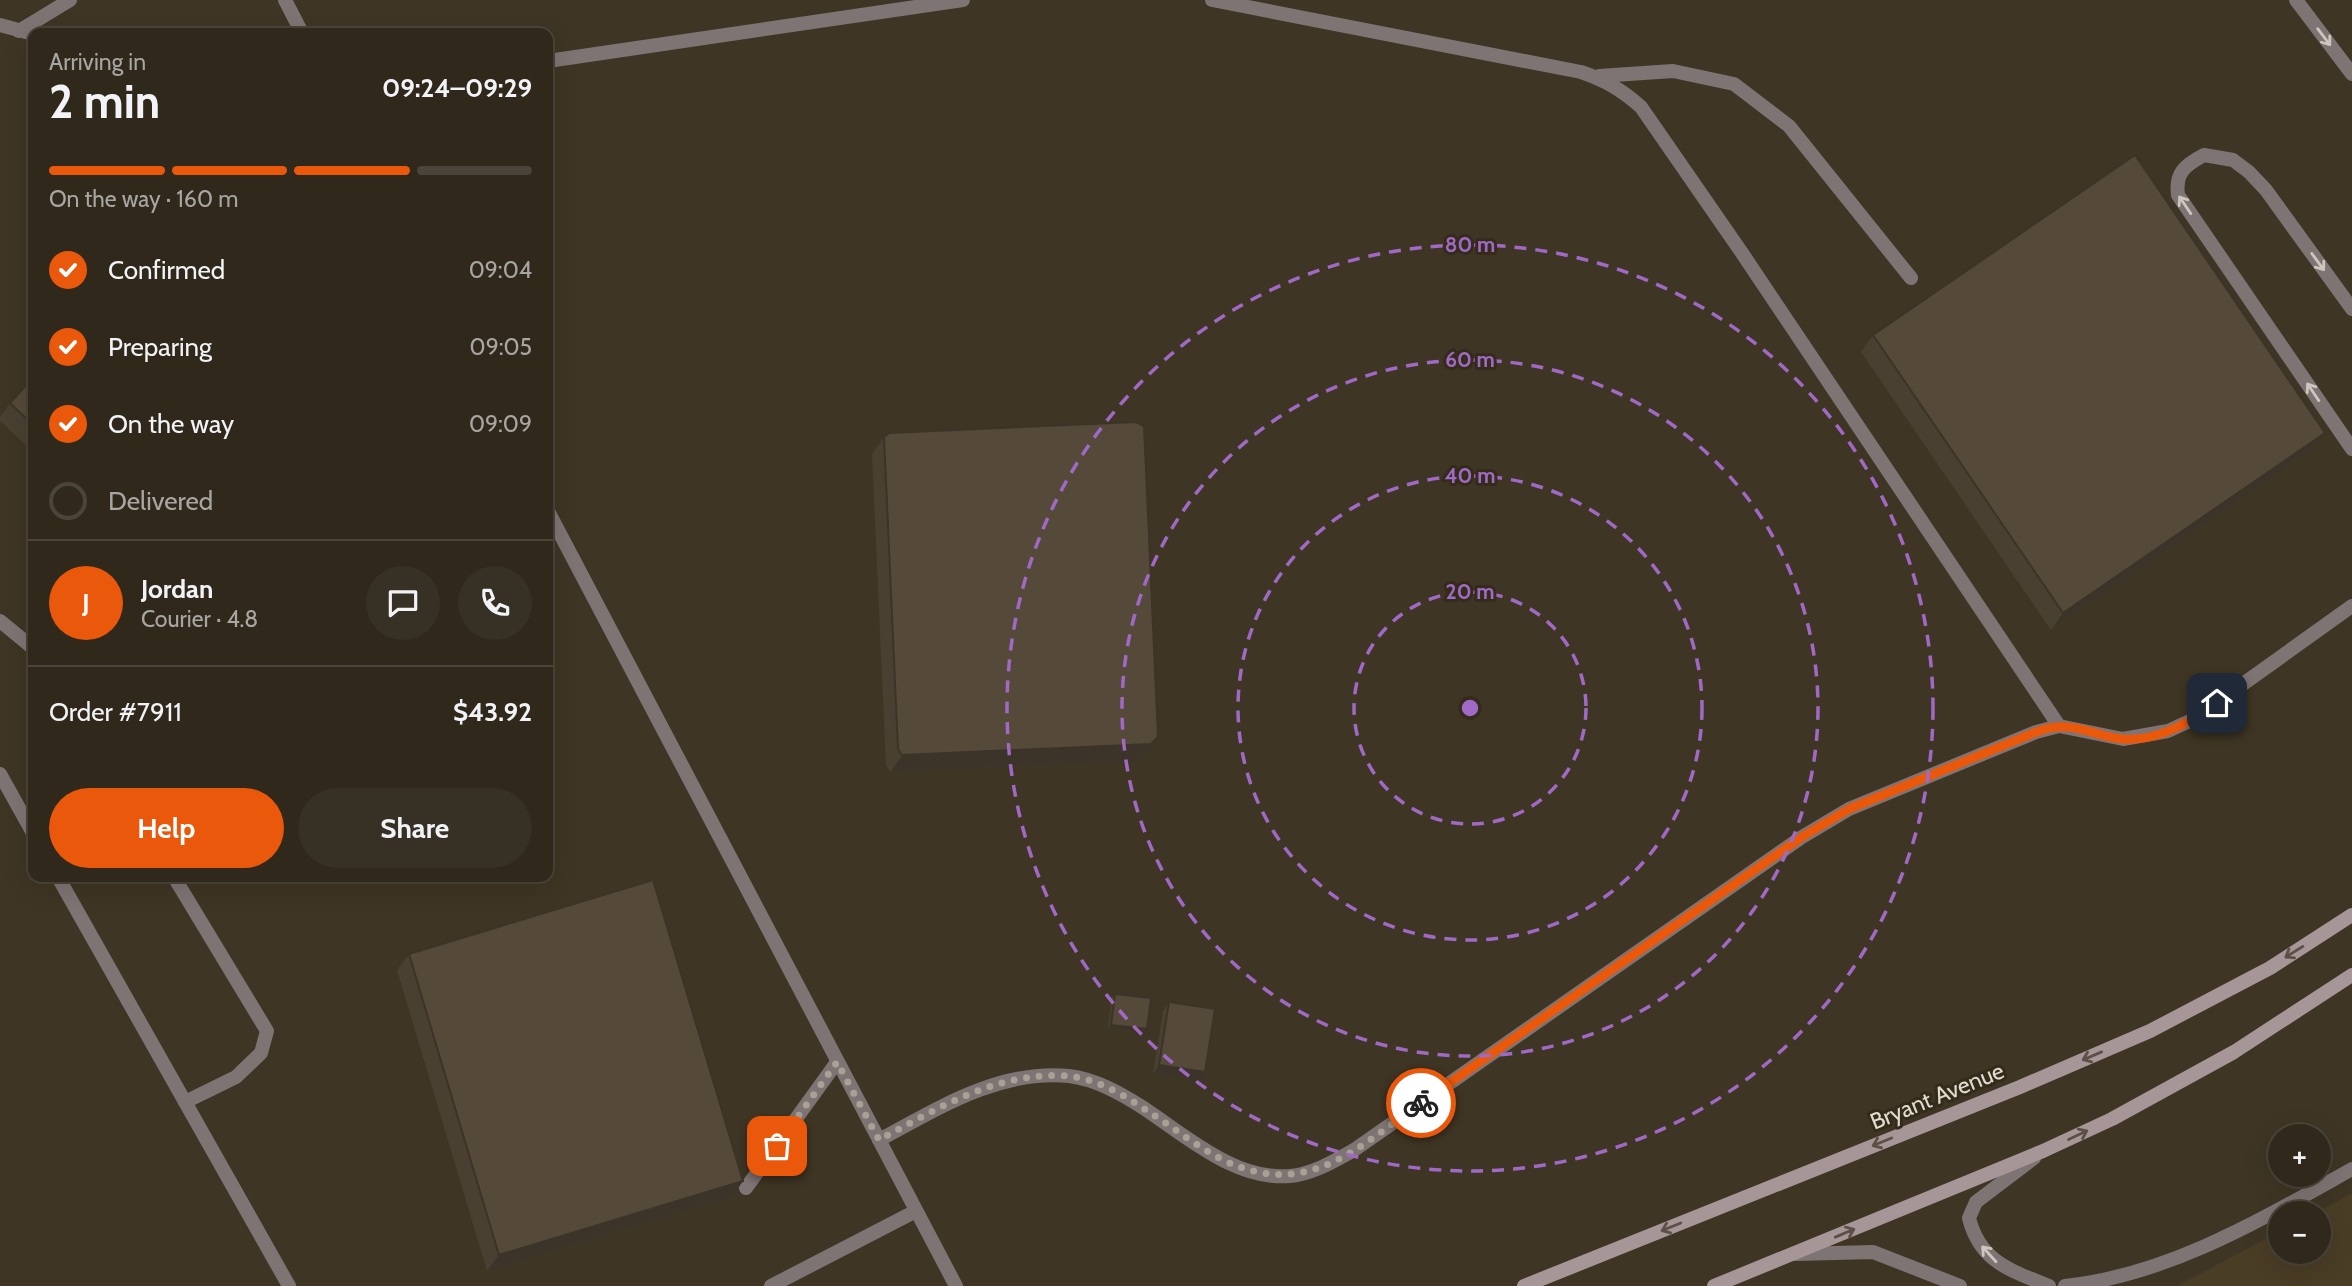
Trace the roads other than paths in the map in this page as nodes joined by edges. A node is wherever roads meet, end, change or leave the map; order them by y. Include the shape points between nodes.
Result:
1 (70, 0) edge
2 (285, 0) edge
3 (963, 0) edge
4 (1212, 0) edge
5 (2296, 0) edge
6 (0, 25) edge
7 (32, 28) edge
8 (299, 28) edge
9 (26, 32) edge
10 (553, 60) edge
11 (2352, 74) edge
12 (1594, 76) junction
13 (1911, 278) dead end
14 (2352, 309) edge
15 (2352, 449) edge
16 (553, 521) edge
17 (2352, 606) edge
18 (0, 621) edge
19 (28, 644) edge
20 (2059, 726) junction
21 (0, 774) edge
22 (28, 824) edge
23 (61, 882) edge
24 (177, 882) edge
25 (2352, 915) edge
26 (2352, 975) edge
27 (837, 1062) junction
28 (186, 1102) junction
29 (879, 1140) junction
30 (2043, 1151) junction
31 (2352, 1169) edge
32 (746, 1188) dead end
33 (916, 1211) junction
34 (1796, 1254) junction
35 (289, 1286) edge
36 (771, 1286) edge
37 (956, 1286) edge
38 (1524, 1286) edge
39 (1714, 1286) edge
40 (1960, 1286) edge
41 (2049, 1286) edge
42 (2065, 1286) edge

1 - 7 street
2 - 8 street
3 - 10 street
4 - 12 street
5 -> 11 street
6 - 9 street
12 - 13 street via 1673,71 1734,84 1789,126
12 - 20 street via 1641,107
15 -> 14 street via 2178,195 2176,181 2182,170 2204,155 2233,160 2249,172
16 - 27 street
17 - 20 street via 2194,719 2168,731 2123,739
18 - 19 street
20 - 29 street via 1841,813 1354,1150 1312,1170 1290,1176 1245,1169 1223,1160 1128,1099 1097,1083 1069,1076 1007,1080 977,1090
21 - 22 street
23 - 28 street
24 - 28 street via 267,1031 261,1053 236,1077
25 -> 38 main road, Bryant Avenue via 2270,968 2150,1031
30 -> 26 main road via 2234,1052
27 - 29 street
27 - 32 street
28 - 35 street
29 - 33 street
34 -> 30 main road
41 -> 30 street via 1997,1263 1972,1231 1969,1218 1976,1202
31 - 42 street via 2174,1260 2095,1283
33 - 36 street
33 - 37 street
34 - 39 main road
34 - 40 street via 1873,1252

